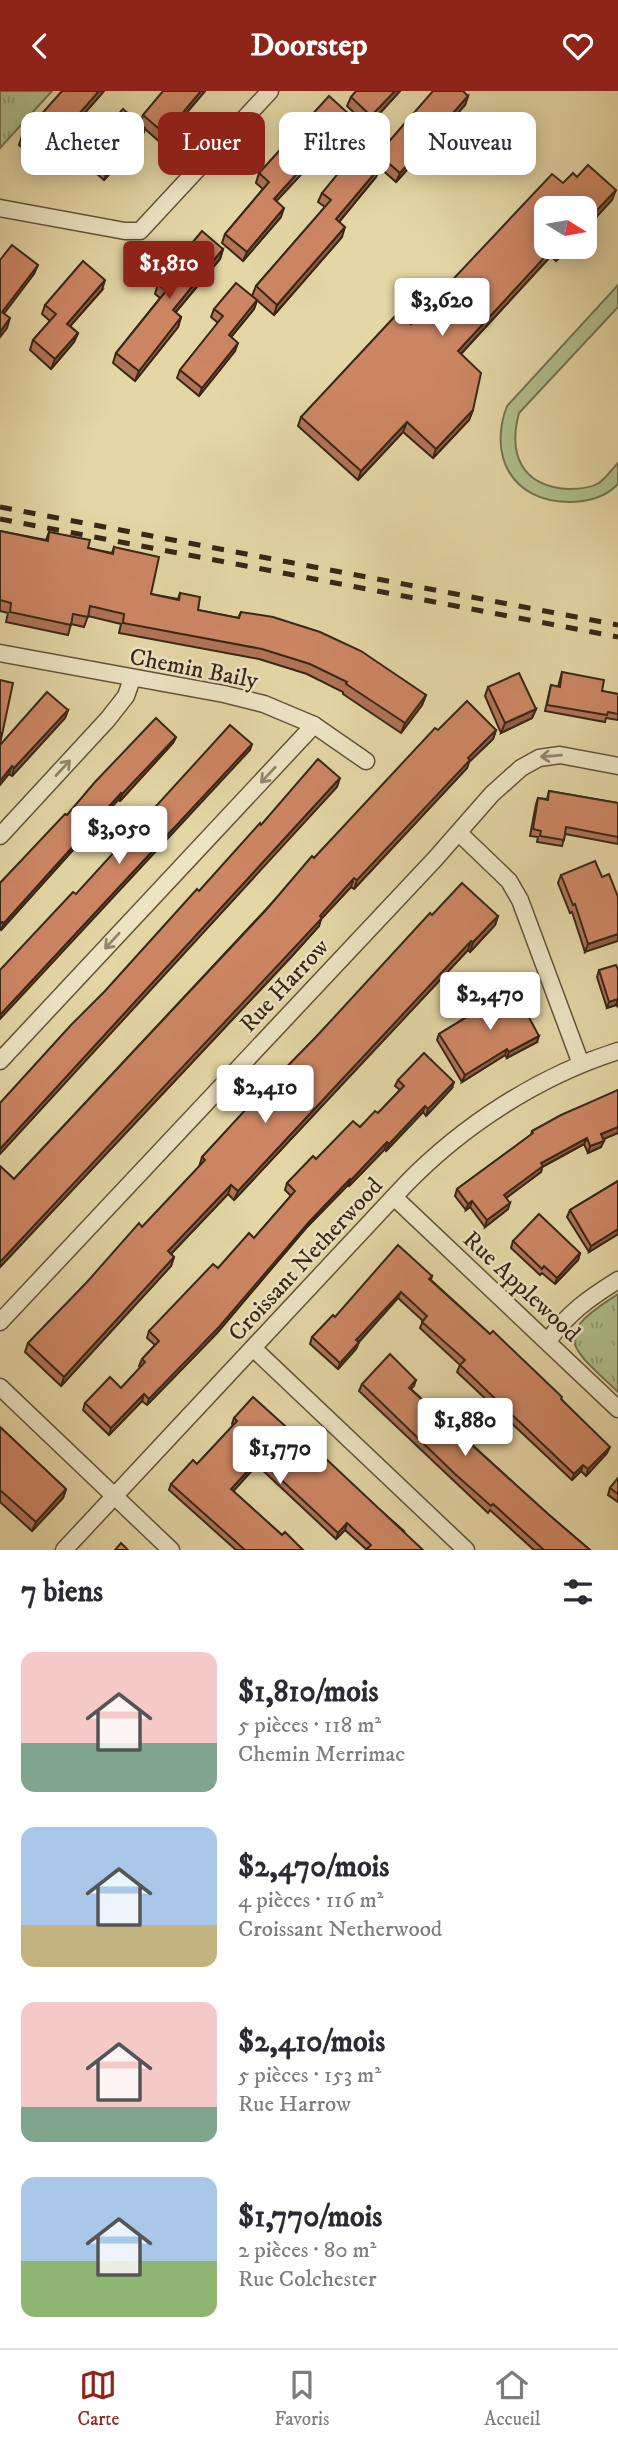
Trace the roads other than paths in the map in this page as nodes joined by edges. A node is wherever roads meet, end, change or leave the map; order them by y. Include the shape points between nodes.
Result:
1 (270, 91) edge
2 (0, 208) edge
3 (0, 653) edge
4 (132, 679) junction
5 (314, 725) junction
6 (366, 761) dead end
7 (618, 765) edge
8 (459, 833) junction
9 (0, 836) edge
10 (618, 1051) edge
11 (0, 1061) edge
12 (581, 1064) junction
13 (394, 1197) junction
14 (618, 1280) edge
15 (0, 1322) edge
16 (548, 1341) junction
17 (253, 1348) junction
18 (0, 1387) edge
19 (618, 1409) edge
20 (114, 1495) junction
21 (64, 1550) edge
22 (171, 1550) edge
23 (466, 1550) edge

1 - 2 street via 140,230 115,230
3 - 4 street, Chemin Baily
4 - 5 street, Chemin Baily via 264,704
9 -> 4 street via 108,719
5 - 6 street, Chemin Baily
5 -> 11 street
7 -> 8 street, Rue Harrow via 560,755 539,758 492,794
8 - 12 street via 509,881 520,900
8 - 15 street, Rue Harrow
10 - 12 street, Croissant Netherwood
12 - 13 street, Croissant Netherwood via 488,1116 436,1156
13 - 16 street, Rue Applewood
13 - 17 street, Croissant Netherwood
14 - 16 street via 563,1320
16 - 19 street, Rue Applewood
17 - 20 street, Croissant Netherwood
17 - 23 street
18 - 20 street
20 - 21 street, Croissant Netherwood
20 - 22 street

